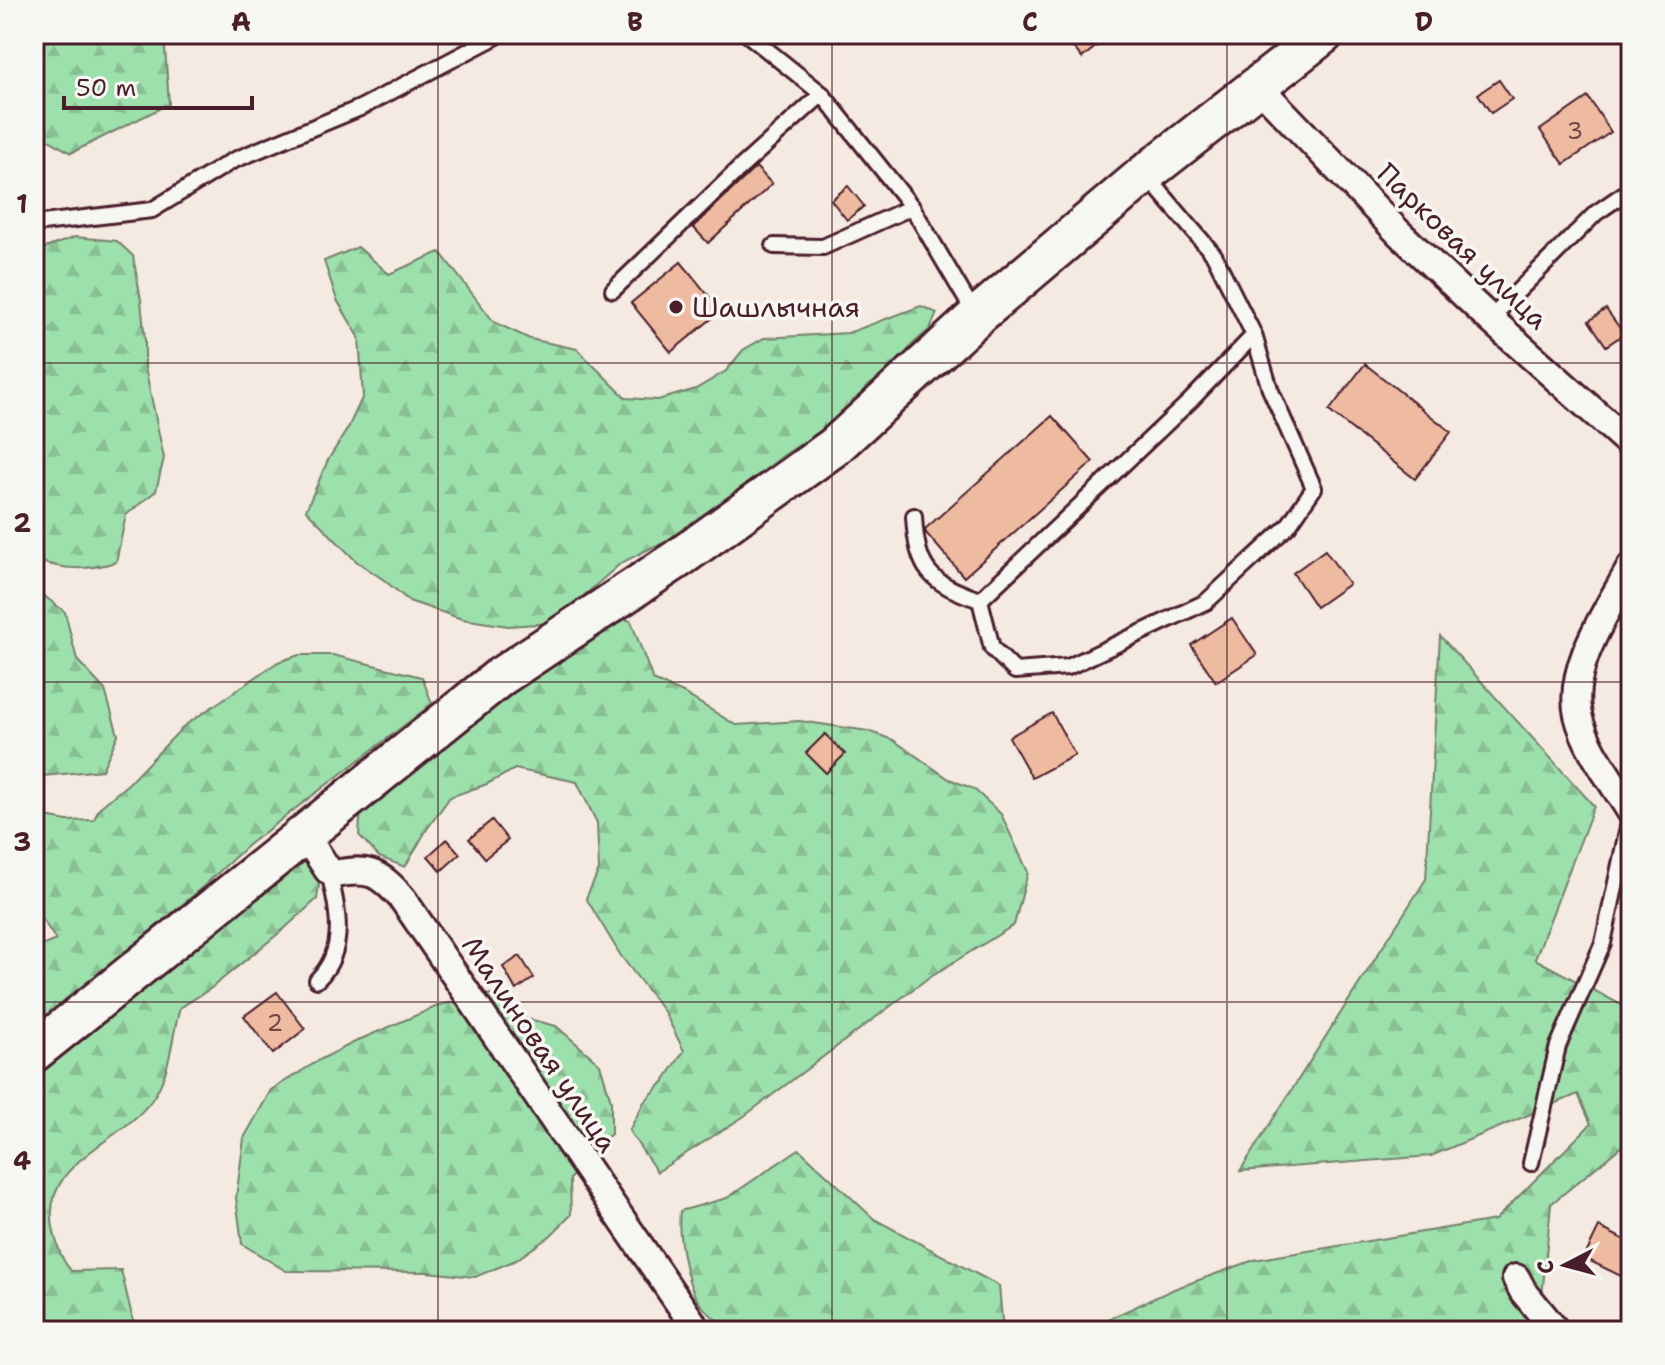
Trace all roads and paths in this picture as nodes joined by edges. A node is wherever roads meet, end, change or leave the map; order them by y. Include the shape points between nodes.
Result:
1 (501, 34) edge
2 (747, 34) edge
3 (1324, 34) edge
4 (1258, 86) junction
5 (822, 94) junction
6 (1145, 174) junction
7 (1631, 189) edge
8 (912, 207) junction
9 (34, 224) edge
10 (774, 246) dead end
11 (613, 290) dead end
12 (976, 317) junction
13 (1490, 319) junction
14 (1254, 335) junction
15 (1631, 445) edge
16 (914, 516) dead end
17 (1631, 567) edge
18 (980, 600) junction
19 (1631, 813) edge
20 (305, 835) junction
21 (328, 870) junction
22 (317, 980) dead end
23 (34, 1052) edge
24 (1531, 1163) dead end
25 (1516, 1278) dead end
26 (698, 1331) edge
27 (1556, 1331) edge

1 - 9 lane via 360,108 232,161 152,210
2 - 5 lane
3 - 4 main road
4 - 6 main road
4 - 13 street, Парковая улица
5 - 8 lane
5 - 11 lane
6 - 12 main road
6 - 14 lane via 1214,255
7 - 13 lane via 1596,213
8 - 10 lane via 823,247
8 - 12 lane
12 - 20 main road via 834,447 500,677
13 - 15 street, Парковая улица
14 - 18 lane
14 - 18 lane via 1270,389 1314,488 1288,526 1206,602 1068,667 1015,671 992,648
16 - 18 lane via 916,548 930,573 947,589
17 - 19 street via 1576,679 1578,714
19 - 24 lane via 1603,943 1558,1046
20 - 21 street
20 - 23 main road
21 - 22 lane via 340,928 325,973
21 - 26 street, Малиновая улица via 381,876 402,898
25 - 27 street

